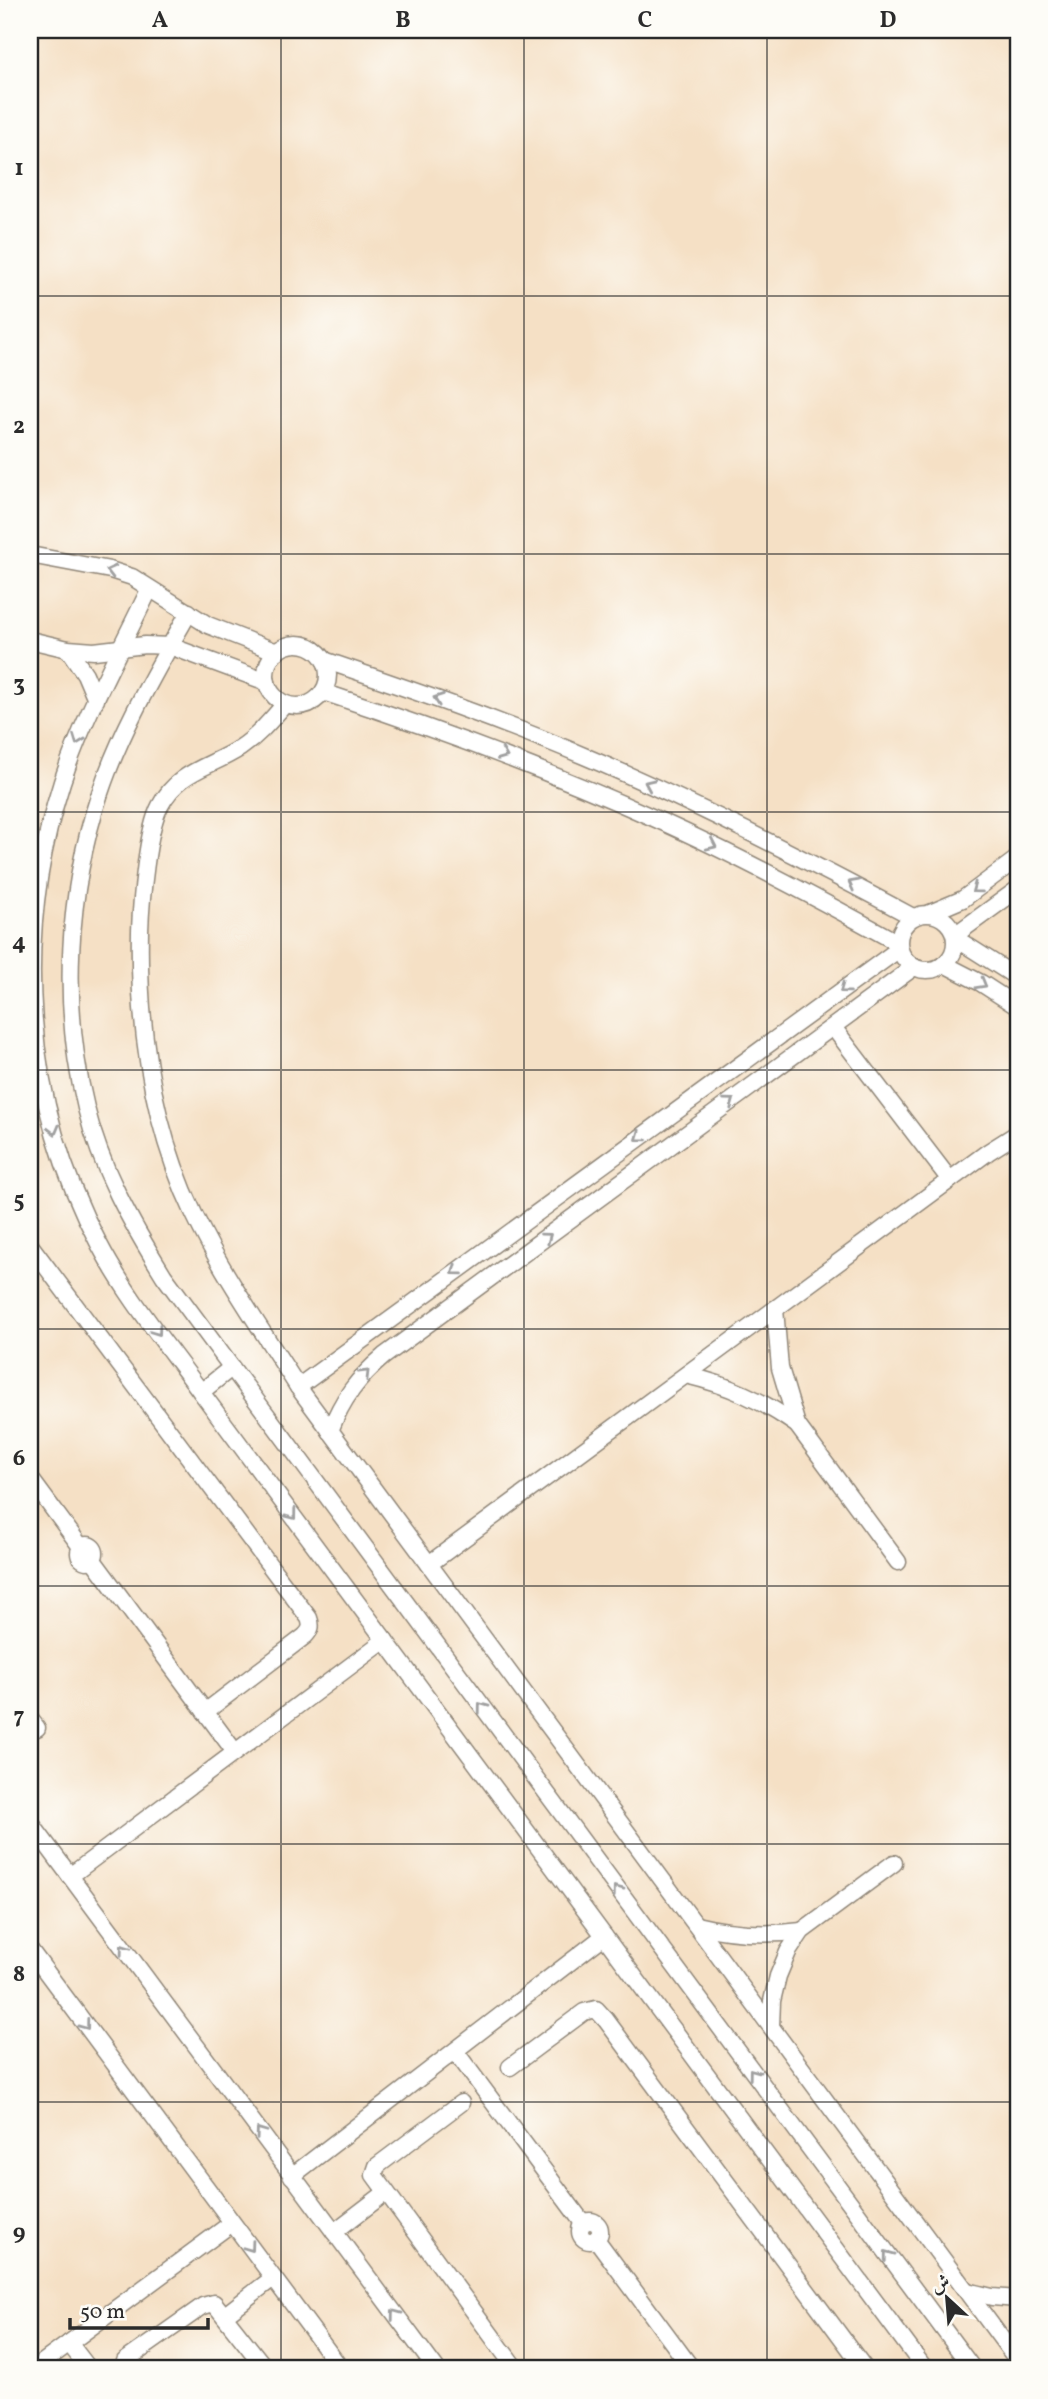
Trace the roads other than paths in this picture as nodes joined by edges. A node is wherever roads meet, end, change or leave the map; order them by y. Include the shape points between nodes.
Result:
1 (30, 555) edge
2 (149, 590) junction
3 (189, 612) junction
4 (30, 640) edge
5 (170, 646) junction
6 (68, 649) junction
7 (120, 649) junction
8 (276, 652) junction
9 (324, 660) junction
10 (267, 682) junction
11 (323, 692) junction
12 (96, 700) junction
13 (285, 704) junction
14 (1018, 858) edge
15 (1018, 889) edge
16 (930, 913) junction
17 (913, 917) junction
18 (955, 936) junction
19 (899, 946) junction
20 (944, 964) junction
21 (914, 967) junction
22 (1018, 978) edge
23 (1018, 1007) edge
24 (834, 1027) junction
25 (34, 1065) edge
26 (1018, 1133) edge
27 (950, 1180) junction
28 (30, 1245) edge
29 (775, 1309) junction
30 (231, 1368) junction
31 (686, 1375) junction
32 (298, 1387) junction
33 (201, 1392) junction
34 (797, 1425) junction
35 (330, 1431) junction
36 (30, 1478) edge
37 (898, 1562) dead end
38 (429, 1564) junction
39 (385, 1640) junction
40 (205, 1712) junction
41 (235, 1752) junction
42 (30, 1822) edge
43 (894, 1863) dead end
44 (71, 1876) junction
45 (696, 1925) junction
46 (802, 1931) junction
47 (604, 1936) junction
48 (30, 1950) edge
49 (771, 2026) junction
50 (455, 2051) junction
51 (510, 2067) dead end
52 (461, 2103) dead end
53 (292, 2176) junction
54 (385, 2193) junction
55 (232, 2223) junction
56 (334, 2232) junction
57 (273, 2278) junction
58 (967, 2291) junction
59 (1018, 2299) edge
60 (225, 2315) junction
61 (69, 2343) junction
62 (125, 2361) dead end
63 (1018, 2361) edge
64 (34, 2369) edge
65 (89, 2369) edge
66 (266, 2369) edge
67 (341, 2369) edge
68 (436, 2369) edge
69 (516, 2369) edge
70 (692, 2369) edge
71 (865, 2369) edge
72 (925, 2369) edge
73 (973, 2369) edge

2 -> 1 street via 132,577 110,570
2 - 3 street
2 - 7 street
3 - 5 street
3 - 8 street via 217,629
4 - 6 street
5 - 7 street
5 - 10 street
5 - 30 street via 120,742 85,846 72,941 72,1009 86,1108 115,1189 164,1276
6 - 7 street
6 - 12 street
7 - 12 street
8 - 9 street via 297,644 308,646
8 - 10 street via 266,671
9 - 11 street via 327,682
17 -> 9 street via 750,831 583,755
10 - 13 street via 273,695
11 - 13 street via 312,702
11 -> 19 street via 588,789 739,858
12 -> 25 street via 62,782 37,895 32,953
13 - 32 street via 265,728 239,748 190,772 159,808 141,908 139,986 147,1064 166,1140 194,1213 231,1282
14 -> 16 street via 963,899
15 - 18 street
16 - 17 street
16 - 18 street via 946,920
17 - 19 street via 900,932
18 - 20 street via 955,948
18 - 22 street
19 - 21 street via 902,957
19 -> 32 street
20 - 21 street via 935,969
20 -> 23 street
21 - 24 street
24 - 27 street
35 -> 24 street via 351,1389 375,1364
25 -> 33 street via 62,1160 94,1235
26 - 27 street
27 - 29 street
28 - 40 street via 309,1618 310,1631 305,1636
29 - 31 street
29 - 34 street via 780,1368
30 - 33 street
73 -> 30 street
31 - 34 street via 745,1393
31 - 38 street
32 - 35 street
33 -> 39 street
34 - 37 street
35 - 38 street
36 - 40 street via 81,1547 81,1559 93,1560
38 - 45 street
39 - 41 street
39 - 47 street
40 - 41 street
41 - 44 street
42 - 44 street
43 - 46 street
53 -> 44 street
45 - 46 street via 749,1934
45 - 49 street
46 - 49 street via 778,1976
47 - 50 street
47 - 72 street
48 -> 55 street
49 - 58 street
50 - 53 street
50 - 70 street via 583,2223 598,2225 596,2239
51 - 71 street via 584,2012 596,2009
52 - 54 street via 377,2166 374,2175
53 - 56 street
54 - 56 street
54 - 69 street
55 -> 57 street
55 - 61 street
68 -> 56 street
57 - 60 street
57 - 67 street
58 - 59 street
58 - 63 street
60 - 62 street via 215,2303 208,2303
60 - 66 street
61 - 64 street
61 - 65 street

